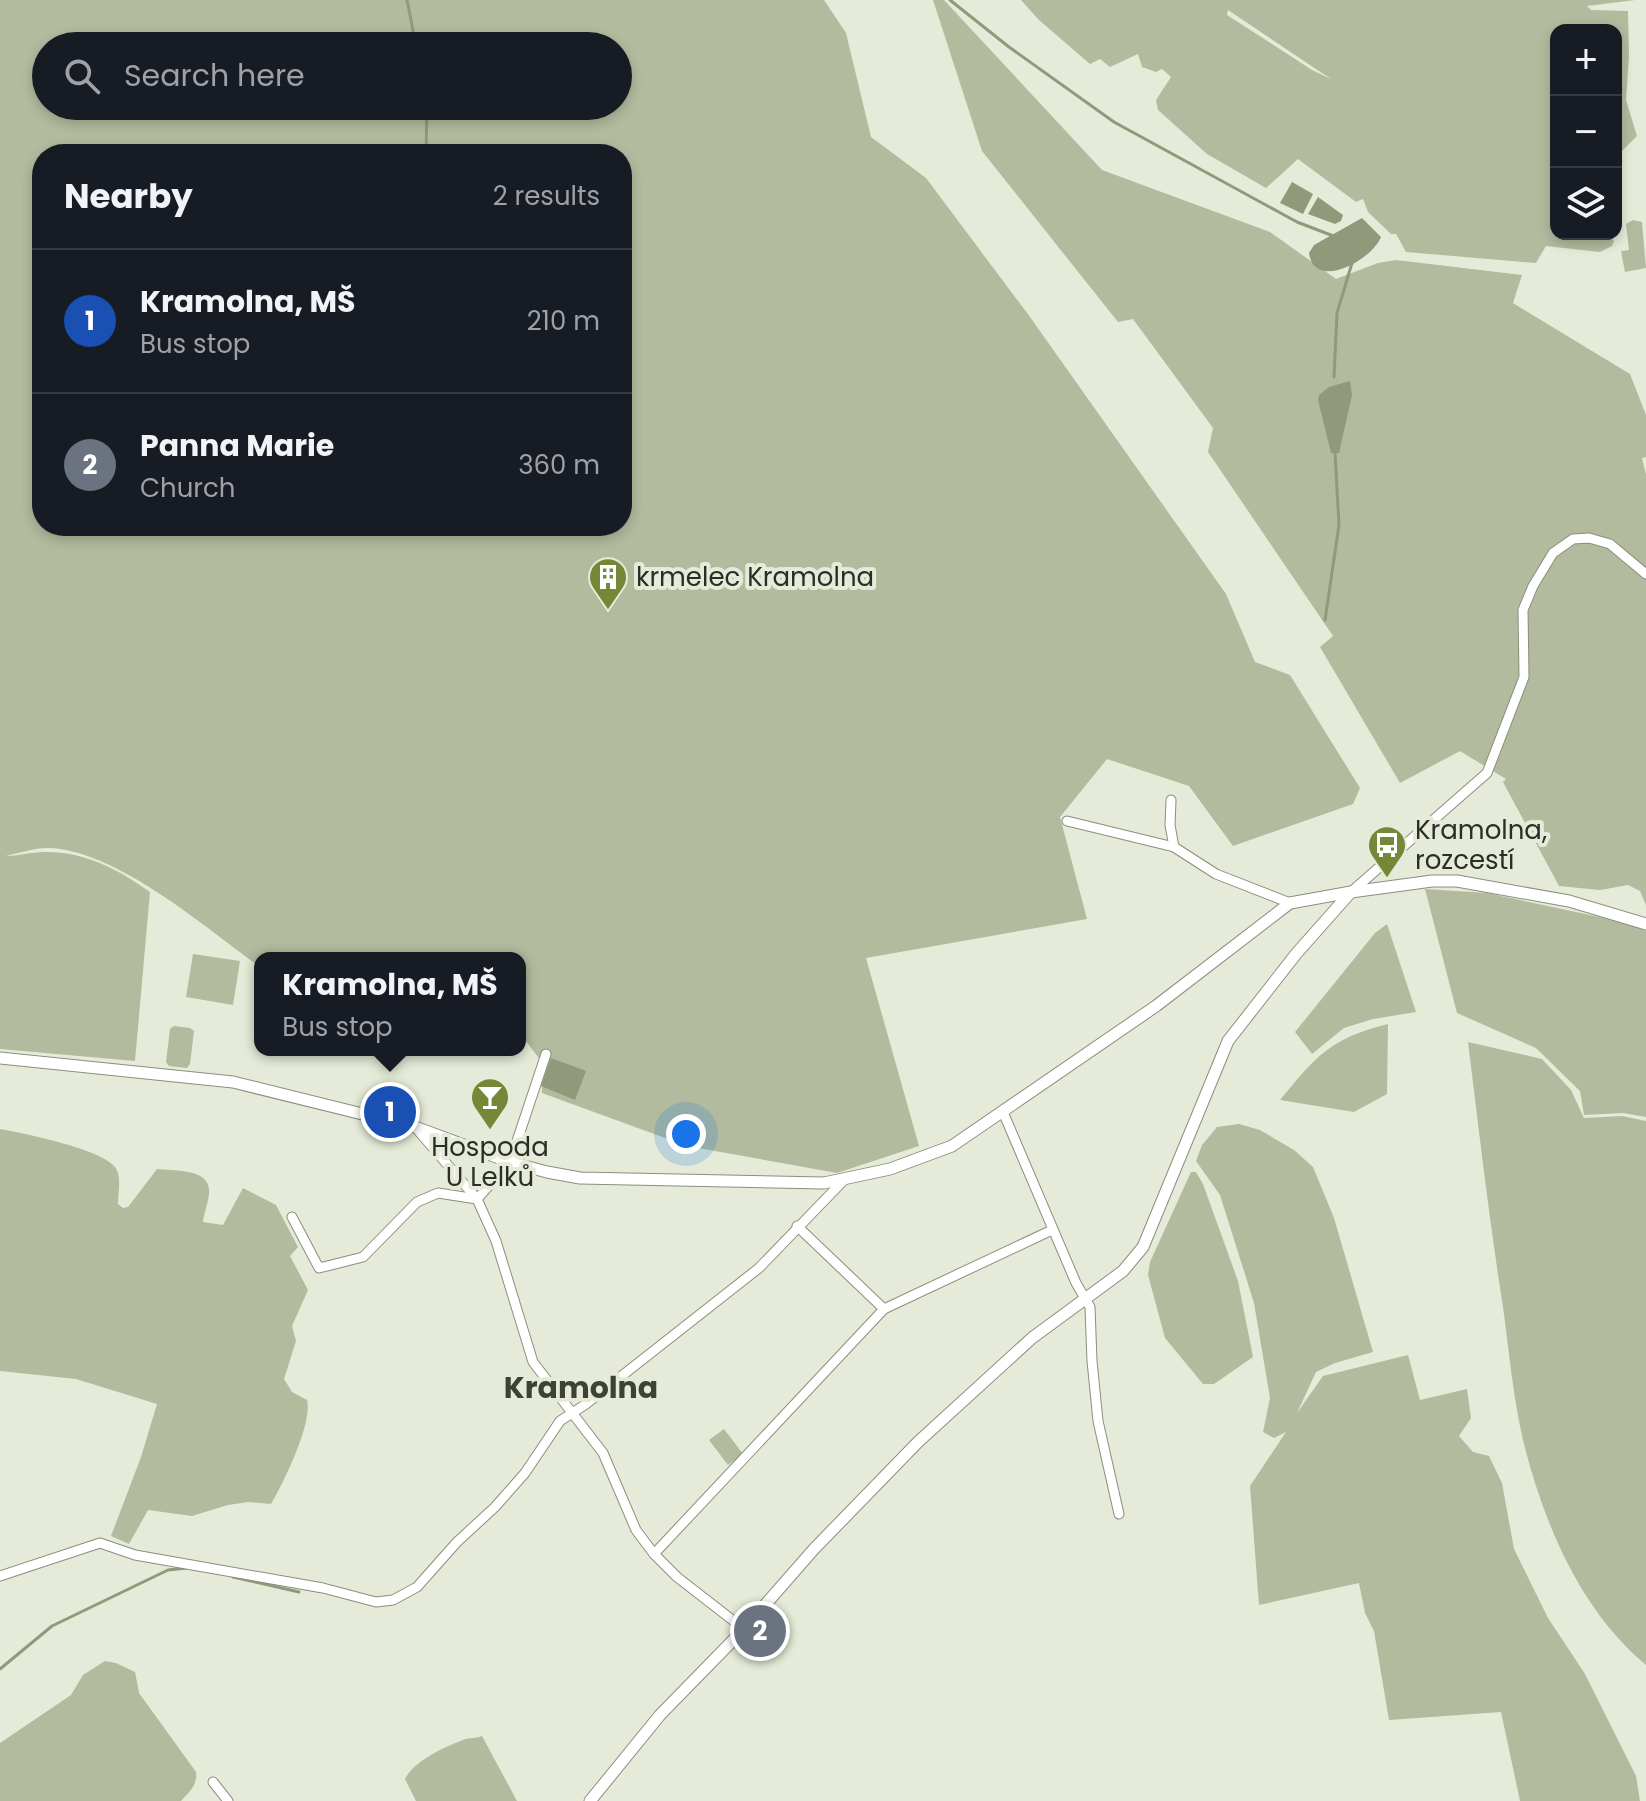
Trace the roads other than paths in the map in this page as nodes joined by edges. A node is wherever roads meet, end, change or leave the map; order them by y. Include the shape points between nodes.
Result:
1 (1646, 574) edge
2 (1171, 800) dead end
3 (1067, 821) dead end
4 (1174, 847) junction
5 (1351, 892) junction
6 (1290, 903) junction
7 (1646, 924) edge
8 (546, 1054) dead end
9 (0, 1058) edge
10 (1003, 1112) junction
11 (415, 1127) junction
12 (510, 1162) junction
13 (844, 1180) junction
14 (477, 1199) junction
15 (292, 1217) dead end
16 (797, 1226) junction
17 (1052, 1230) junction
18 (1085, 1300) junction
19 (884, 1309) junction
20 (569, 1412) junction
21 (1119, 1514) dead end
22 (654, 1554) junction
23 (0, 1576) edge
24 (744, 1629) junction
25 (213, 1782) dead end
26 (228, 1801) edge
27 (590, 1801) edge

1 - 5 street via 1610,544 1589,538 1573,539 1553,553 1523,610 1524,677 1487,773
2 - 4 street
3 - 4 street
4 - 6 street via 1216,874
5 - 6 street
5 - 7 street via 1457,881 1569,901
5 - 18 street via 1228,1041 1143,1247 1123,1271
6 - 10 street via 1156,1006
8 - 12 street
9 - 11 street via 233,1082
10 - 13 street via 952,1146
10 - 17 street
11 - 12 street
11 - 14 street
12 - 13 street via 580,1178
12 - 14 street
13 - 16 street
14 - 15 street via 438,1193 417,1202 363,1257 319,1268
14 - 20 street via 496,1241 533,1362
16 - 19 street
16 - 20 street via 759,1268
17 - 18 street
17 - 19 street
18 - 21 street via 1092,1317 1098,1421
18 - 24 street via 1032,1338 918,1442
19 - 22 street
20 - 22 street via 603,1453 636,1530
20 - 23 street via 495,1507 417,1587 393,1600 376,1602 100,1543
22 - 24 street
24 - 27 street via 660,1715
25 - 26 street

